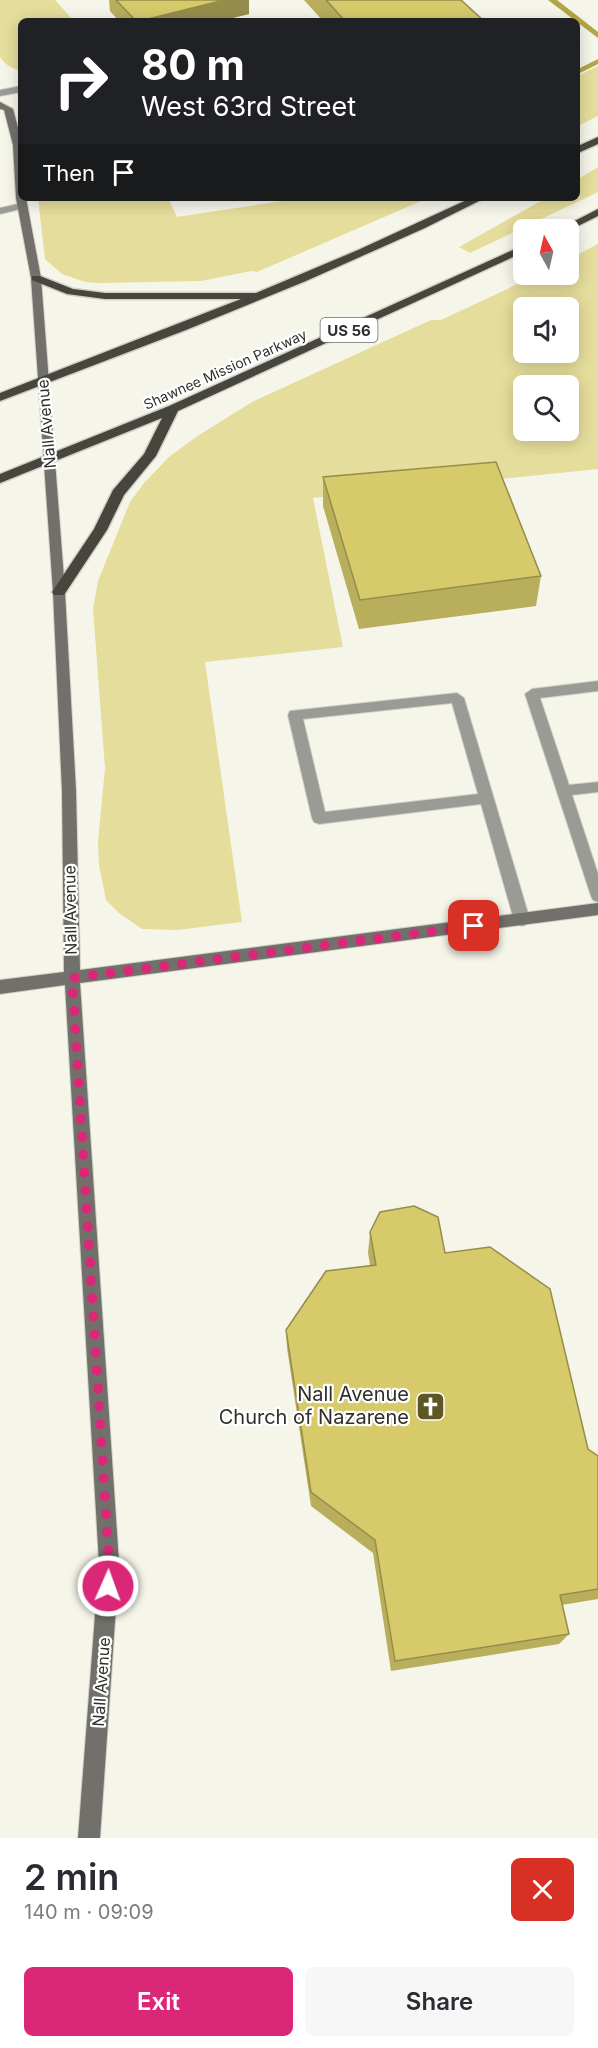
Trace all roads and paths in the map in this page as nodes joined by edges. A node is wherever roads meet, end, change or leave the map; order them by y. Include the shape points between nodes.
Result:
1 (18, 89) edge
2 (0, 93) edge
3 (0, 105) edge
4 (598, 140) edge
5 (18, 145) edge
6 (580, 149) edge
7 (19, 201) edge
8 (21, 201) edge
9 (474, 201) edge
10 (0, 211) edge
11 (598, 212) edge
12 (579, 222) edge
13 (513, 253) edge
14 (36, 278) junction
15 (262, 296) junction
16 (42, 381) junction
17 (0, 397) edge
18 (174, 409) junction
19 (50, 460) junction
20 (0, 479) edge
21 (59, 592) junction
22 (598, 686) edge
23 (598, 787) edge
24 (564, 791) junction
25 (486, 798) junction
26 (598, 896) edge
27 (598, 909) edge
28 (522, 920) junction
29 (72, 978) junction
30 (0, 987) edge
31 (89, 1838) edge

1 - 2 street
3 - 5 main road, Nall Avenue via 8,109
4 - 6 highway
7 - 10 street
8 - 14 main road, Nall Avenue
9 - 15 highway
11 - 12 highway
13 - 18 highway, Shawnee Mission Parkway / US 56
14 - 15 highway via 71,292 105,296
14 - 16 main road, Nall Avenue
15 - 16 highway
16 - 17 highway
16 - 19 main road, Nall Avenue
18 - 19 highway, Shawnee Mission Parkway / US 56
18 - 21 highway via 150,456 118,493 100,530
19 - 20 highway, Shawnee Mission Parkway / US 56
19 - 21 main road, Nall Avenue
21 - 29 main road, Nall Avenue via 69,791
22 - 24 street via 532,694
23 - 24 street
24 - 26 street
25 - 25 street via 457,698 295,715 320,818
25 - 28 street
27 - 28 main road
28 - 29 main road
29 - 30 main road
29 - 31 main road, Nall Avenue via 109,1563

